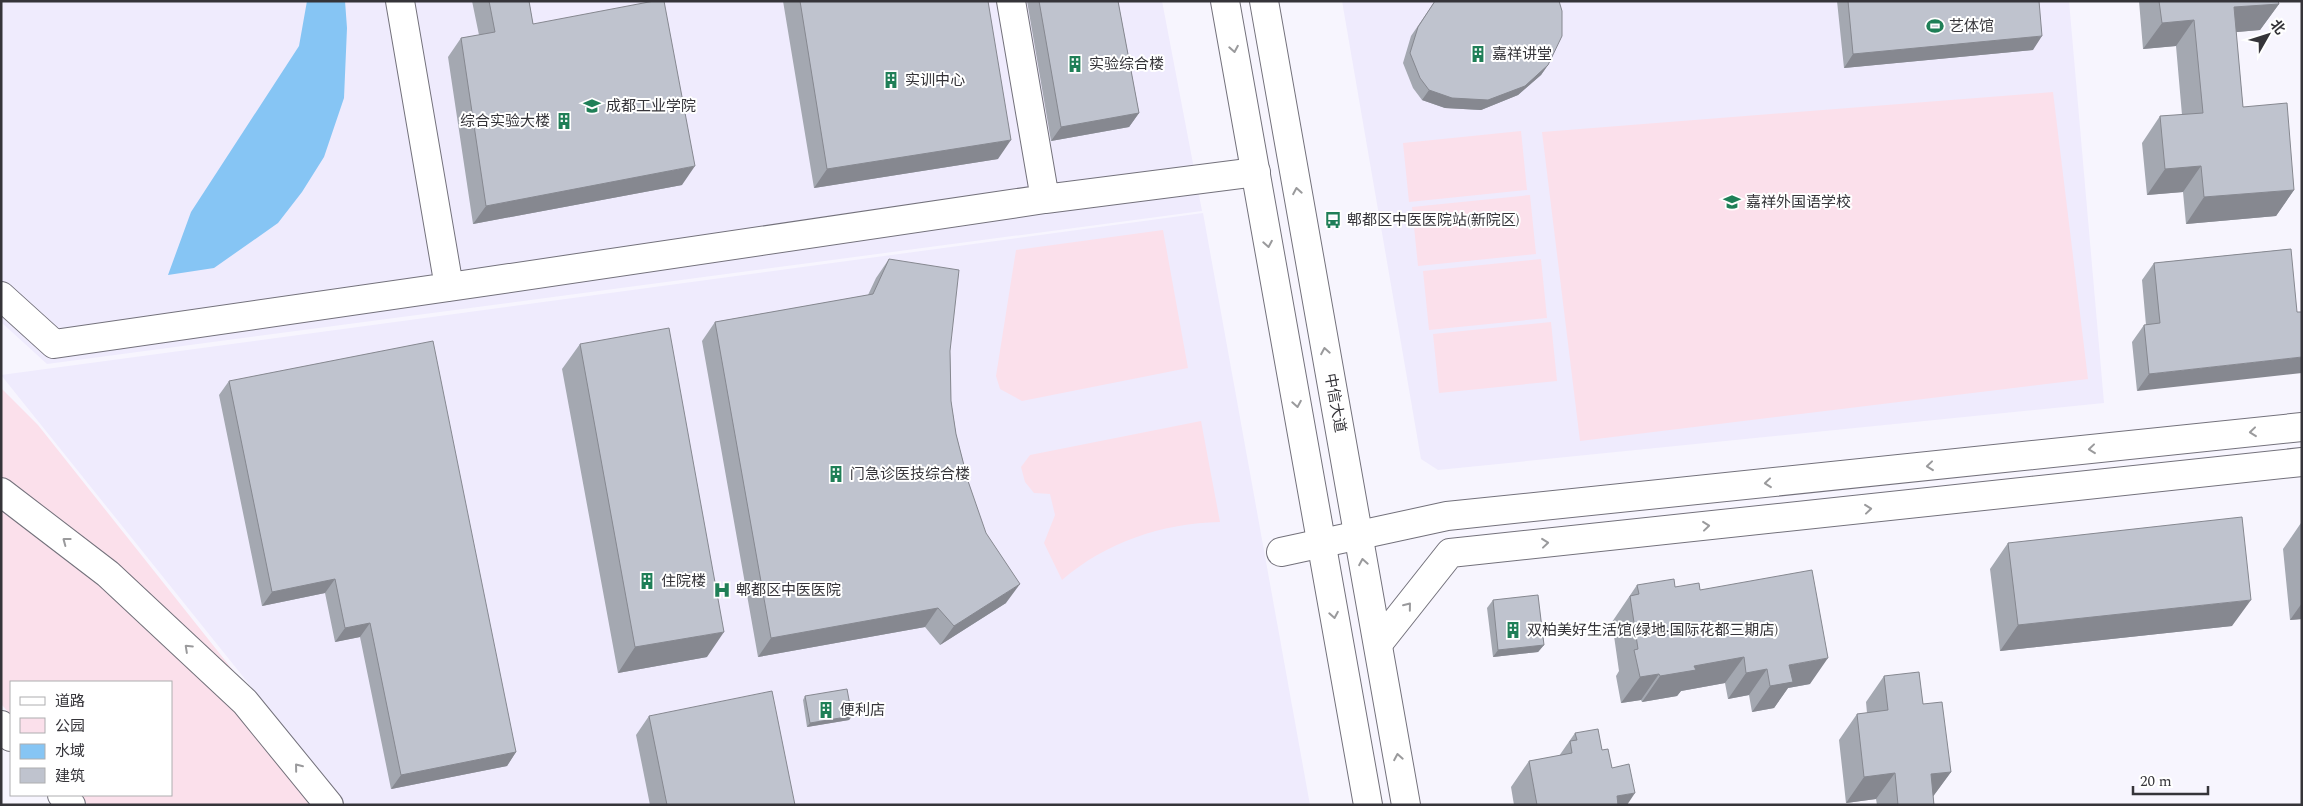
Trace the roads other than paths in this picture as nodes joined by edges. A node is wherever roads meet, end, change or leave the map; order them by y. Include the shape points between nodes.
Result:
1 (400, 1) edge
2 (1011, 1) edge
3 (1225, 1) edge
4 (1264, 1) edge
5 (1256, 172) junction
6 (1045, 199) junction
7 (449, 287) junction
8 (1, 296) edge
9 (2302, 427) edge
10 (2302, 462) edge
11 (1, 492) edge
12 (1358, 535) junction
13 (1322, 543) junction
14 (1281, 552) dead end
15 (1378, 644) junction
16 (1, 725) edge
17 (10, 736) edge
18 (329, 805) edge
19 (1368, 805) edge
20 (1406, 805) edge

1 - 7 main road
2 - 6 main road
3 -> 5 main road
12 -> 4 main road, 中信大道
5 - 6 main road
5 -> 13 main road
6 - 7 main road
7 - 8 main road via 54,344
9 -> 12 main road via 1448,516
15 -> 10 main road via 1450,553
18 -> 11 main road via 245,702 108,574
12 - 13 main road
15 -> 12 main road, 中信大道
13 - 14 main road
13 -> 19 main road
20 -> 15 main road, 中信大道
16 - 17 main road

